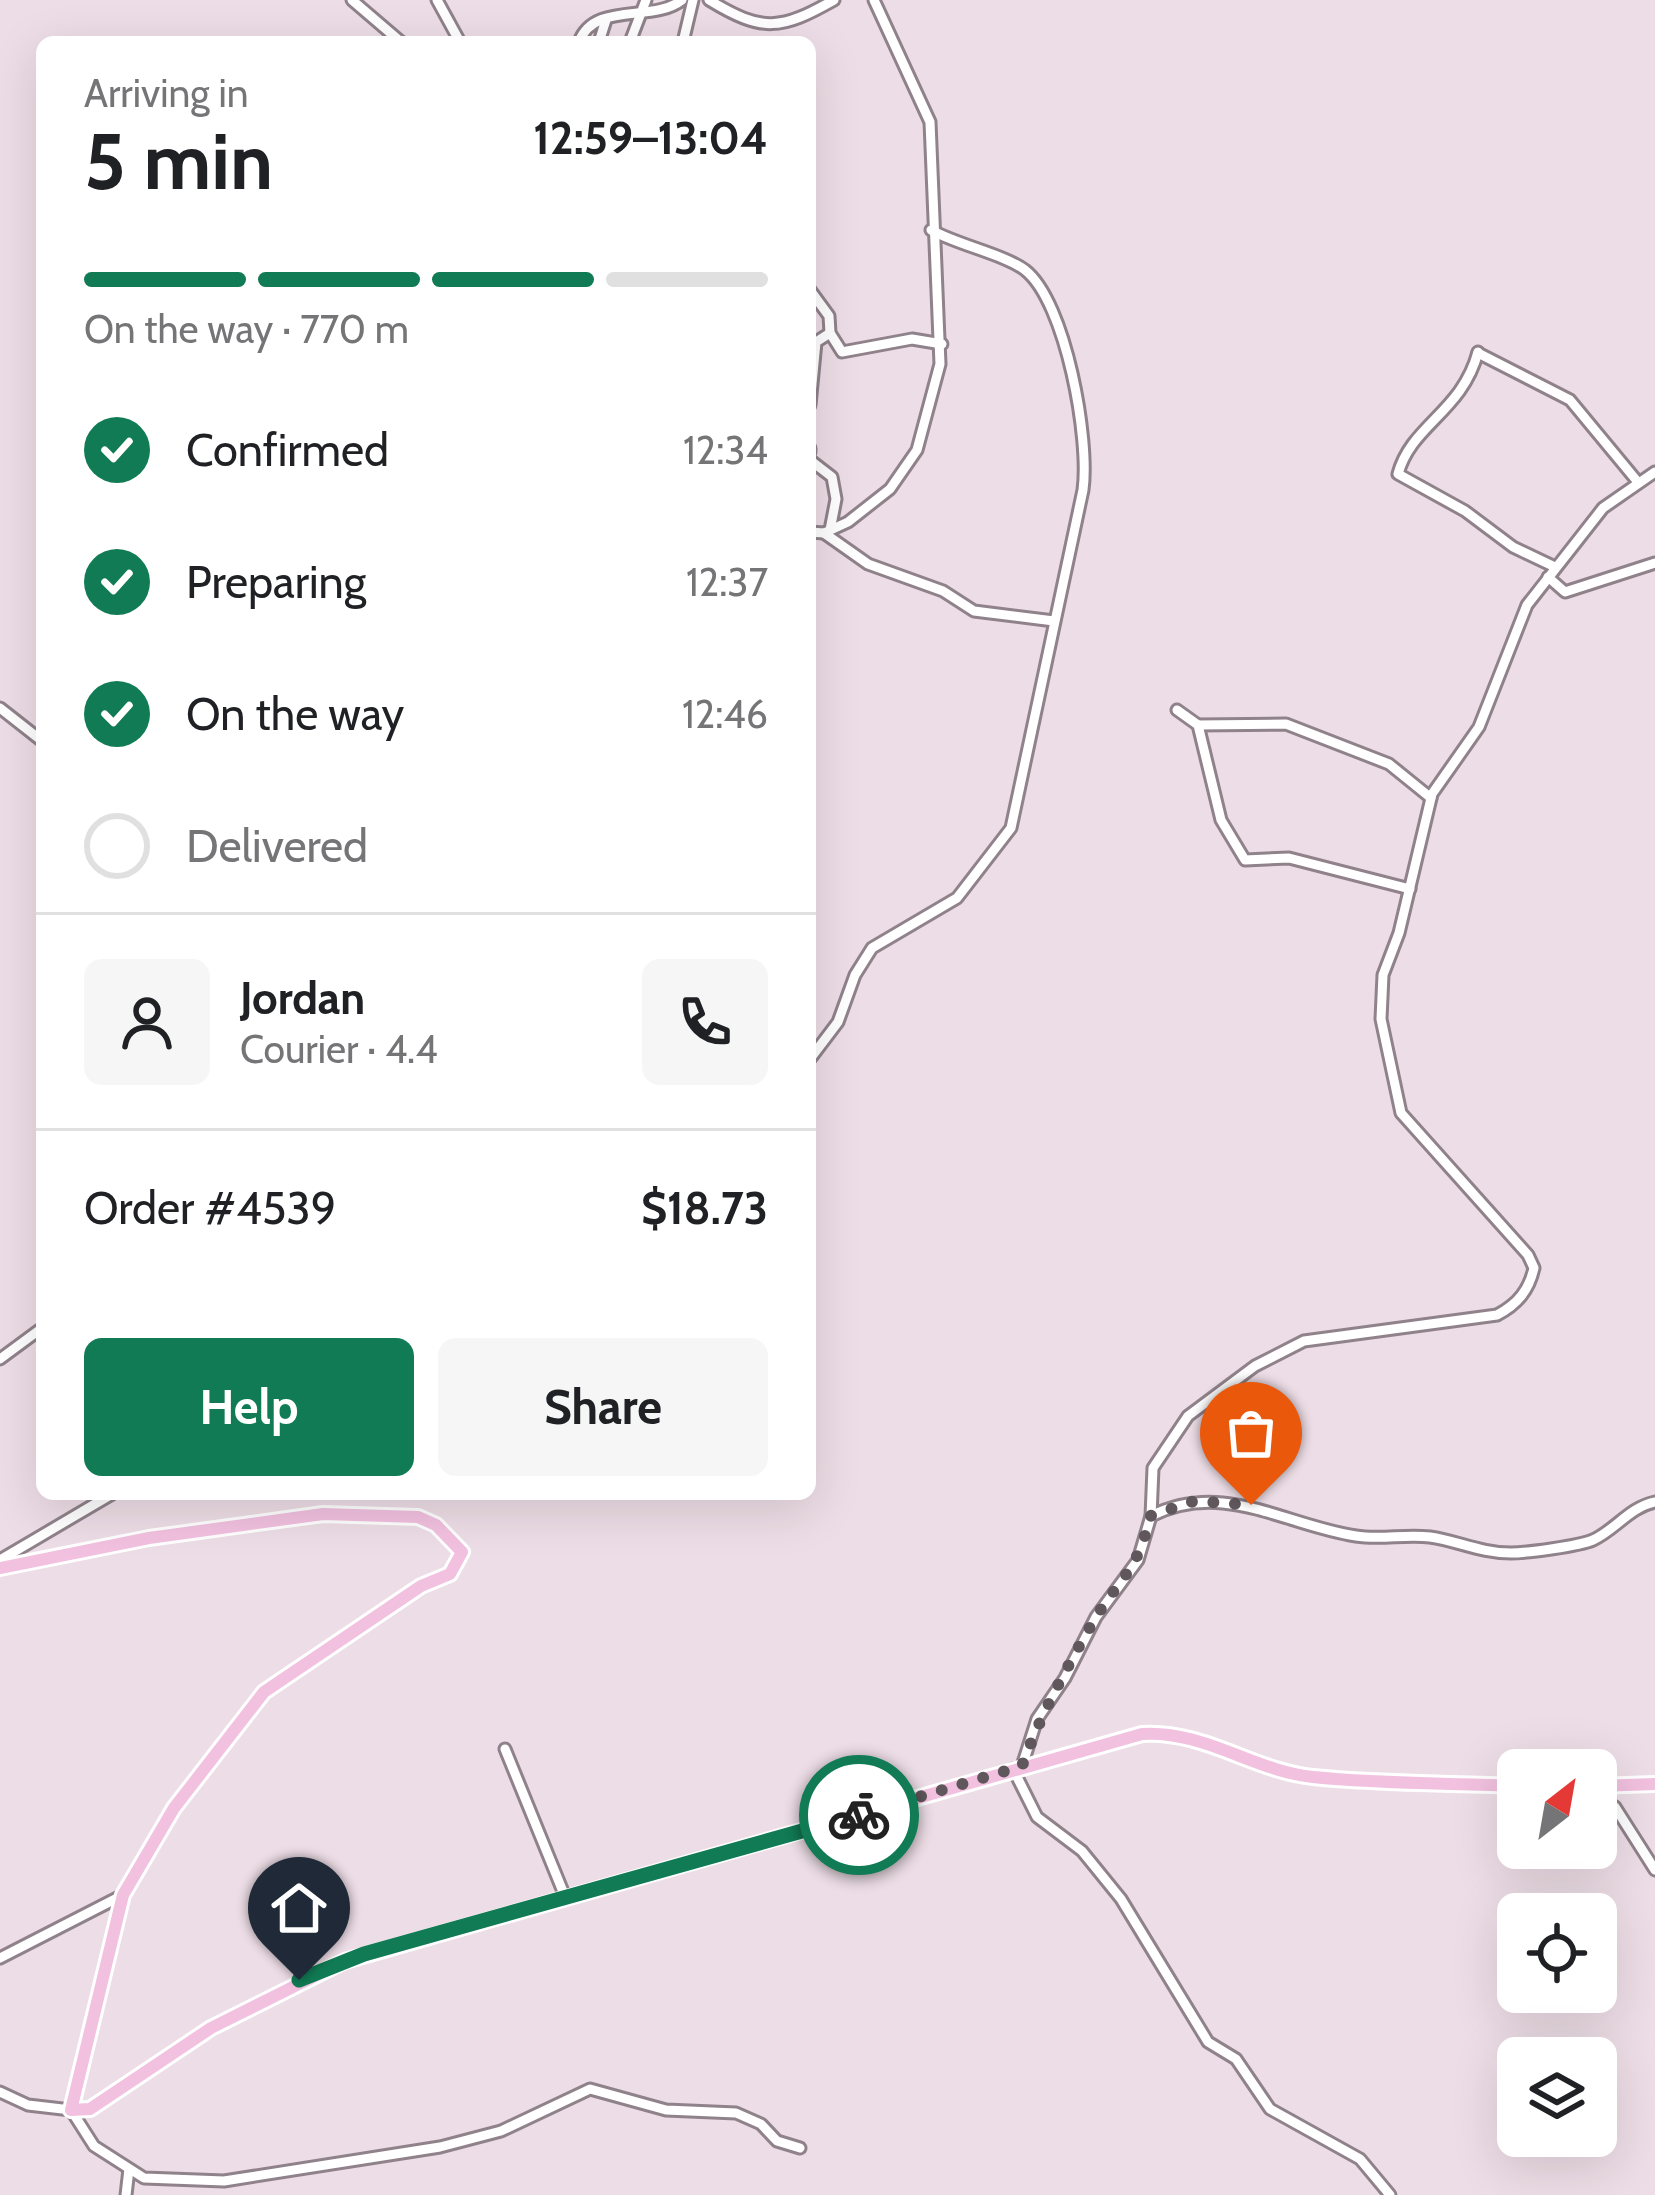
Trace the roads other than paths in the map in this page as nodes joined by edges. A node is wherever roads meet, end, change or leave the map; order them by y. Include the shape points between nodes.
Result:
1 (352, 0) edge
2 (436, 0) edge
3 (646, 0) edge
4 (682, 0) edge
5 (693, 0) edge
6 (709, 0) edge
7 (834, 0) edge
8 (874, 0) edge
9 (642, 13) junction
10 (606, 20) junction
11 (394, 36) edge
12 (457, 36) edge
13 (582, 36) edge
14 (601, 36) edge
15 (632, 36) edge
16 (684, 36) edge
17 (931, 230) junction
18 (816, 298) edge
19 (830, 333) junction
20 (816, 342) edge
21 (942, 344) junction
22 (816, 460) edge
23 (1655, 472) edge
24 (1637, 481) junction
25 (816, 532) edge
26 (827, 532) junction
27 (1655, 563) edge
28 (1551, 572) junction
29 (1054, 621) junction
30 (0, 708) edge
31 (1177, 710) dead end
32 (1198, 725) junction
33 (36, 736) edge
34 (1431, 798) junction
35 (1410, 889) junction
36 (816, 1051) edge
37 (36, 1332) edge
38 (0, 1359) edge
39 (102, 1500) edge
40 (1655, 1502) edge
41 (1150, 1516) junction
42 (0, 1564) edge
43 (505, 1749) dead end
44 (1017, 1767) junction
45 (1655, 1784) edge
46 (1497, 1786) edge
47 (1617, 1788) edge
48 (1617, 1810) edge
49 (1655, 1870) edge
50 (122, 1895) junction
51 (566, 1898) junction
52 (0, 1958) edge
53 (0, 2092) edge
54 (71, 2110) junction
55 (800, 2148) dead end
56 (129, 2169) junction
57 (126, 2195) edge
58 (1390, 2195) edge

1 - 11 street
2 - 12 street
3 - 9 street
4 - 9 street via 661,14
5 - 16 street
6 - 7 street via 772,25 807,18
8 - 17 street via 931,122
9 - 10 street
9 - 15 street
10 - 13 street
10 - 14 street
17 - 21 street
17 - 29 street via 1031,277 1078,386 1086,472
18 - 19 street via 830,316
19 - 20 street
19 - 21 street via 842,352 900,340
21 - 26 street via 917,450 890,490
22 - 26 street via 832,477 836,499
23 - 24 street
24 - 28 street via 1603,508
24 - 28 street via 1570,400 1478,352 1459,398 1416,439 1398,474
25 - 26 street
26 - 29 street via 868,564 974,611
27 - 28 street via 1565,592
28 - 34 street via 1518,622 1479,727
29 - 36 street via 1010,828 957,898 872,948
30 - 33 street
31 - 32 street
32 - 34 street via 1289,725 1389,764
32 - 35 street via 1226,834 1245,860 1289,858
34 - 35 street
35 - 41 street via 1382,991 1396,1100 1528,1255 1529,1284 1497,1315 1280,1350 1210,1396 1170,1437 1150,1476
37 - 38 street
39 - 42 street
40 - 41 street via 1596,1539 1520,1553 1404,1534 1360,1537 1237,1503 1194,1501
41 - 44 street via 1138,1560 1096,1617
42 - 50 main road via 323,1514 418,1517 462,1552 450,1574 265,1693 194,1779
43 - 51 street
44 - 46 main road via 1159,1733 1309,1777
44 - 51 main road
44 - 58 street via 1037,1817 1082,1851 1121,1899 1208,2042 1236,2059 1270,2109 1360,2159
45 - 47 main road
48 - 49 street
50 - 52 street
50 - 54 main road
51 - 54 main road via 316,1972 211,2028 90,2110
53 - 54 street
54 - 56 street via 83,2136
55 - 56 street via 736,2113 666,2110 590,2089 484,2136 271,2178 161,2182
56 - 57 street

